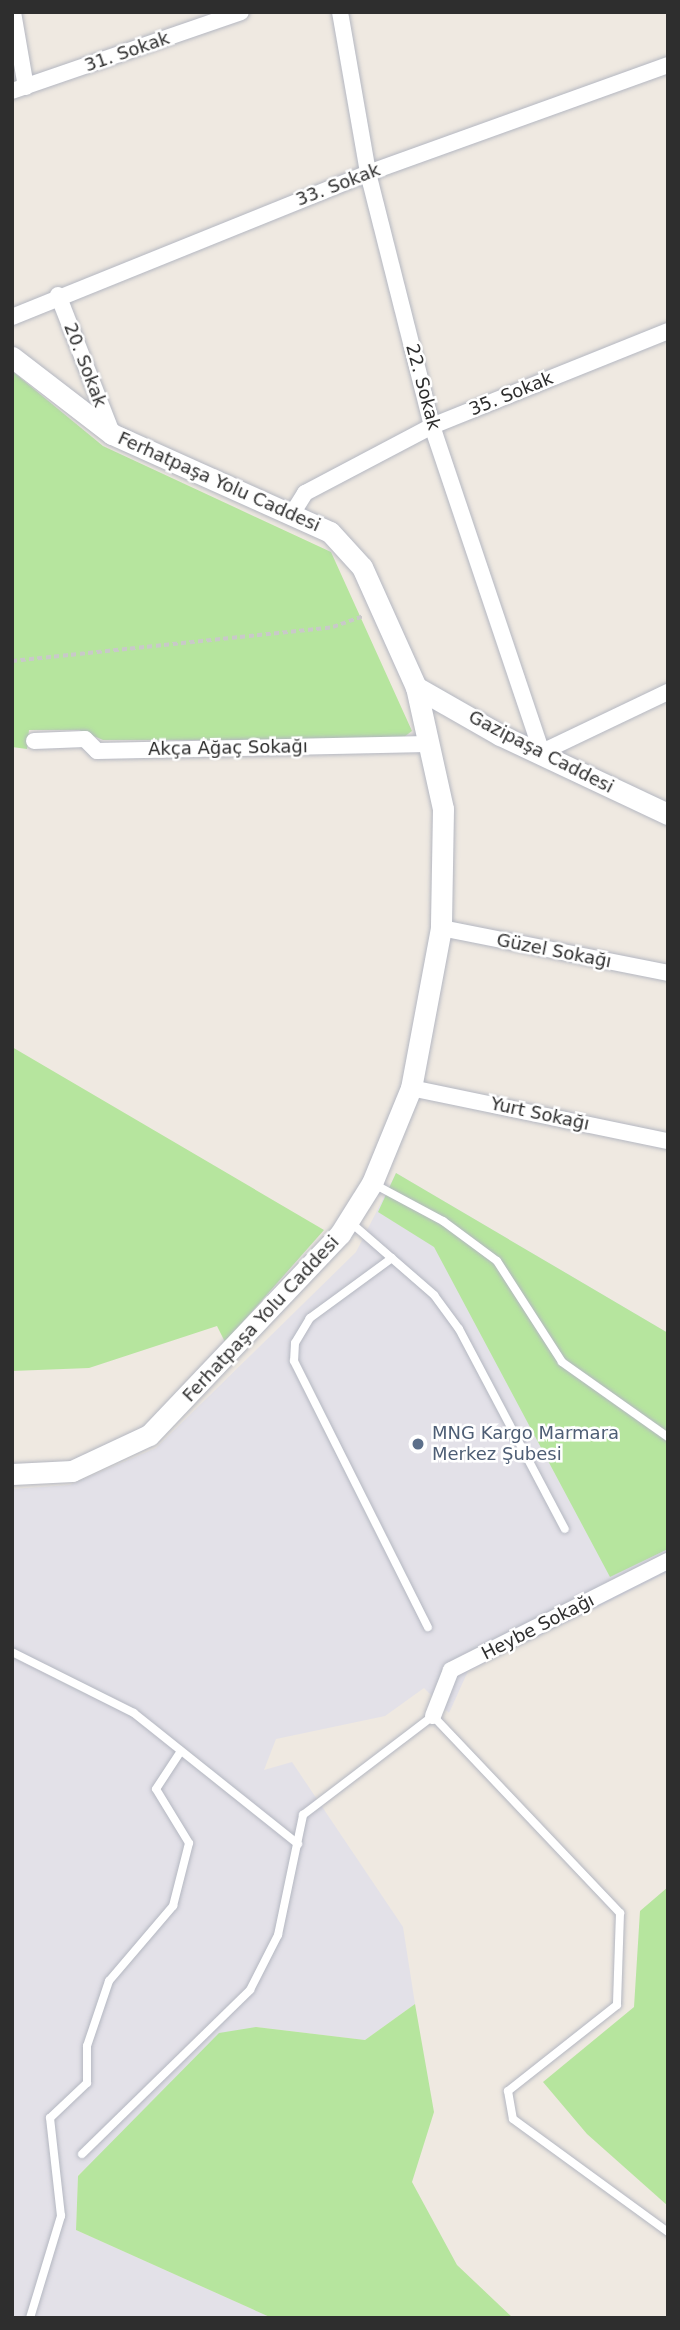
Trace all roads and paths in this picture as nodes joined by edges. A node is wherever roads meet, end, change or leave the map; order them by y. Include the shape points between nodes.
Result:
1 (13, 12) edge
2 (241, 12) edge
3 (340, 12) edge
4 (668, 65) edge
5 (19, 89) edge
6 (368, 173) junction
7 (58, 295) junction
8 (12, 317) edge
9 (668, 331) edge
10 (12, 357) edge
11 (432, 426) junction
12 (112, 434) junction
13 (292, 514) junction
14 (382, 610) junction
15 (12, 661) edge
16 (416, 687) junction
17 (668, 692) edge
18 (34, 741) dead end
19 (428, 744) junction
20 (542, 752) junction
21 (668, 814) edge
22 (441, 928) junction
23 (668, 973) edge
24 (411, 1088) junction
25 (668, 1141) edge
26 (372, 1183) junction
27 (349, 1221) junction
28 (392, 1258) junction
29 (668, 1437) edge
30 (12, 1474) edge
31 (565, 1529) dead end
32 (668, 1561) edge
33 (428, 1627) dead end
34 (12, 1652) edge
35 (433, 1716) junction
36 (181, 1751) junction
37 (298, 1844) junction
38 (82, 2154) dead end
39 (668, 2232) edge
40 (30, 2318) edge

1 - 5 street
2 - 5 street, 31. Sokak
3 - 6 street, 22. Sokak
4 - 6 street, 33. Sokak
6 - 7 street, 33. Sokak
6 - 11 street, 22. Sokak
7 - 8 street, 33. Sokak
7 - 12 street, 20. Sokak
9 - 11 street, 35. Sokak
10 - 12 main road, Ferhatpaşa Yolu Caddesi
11 - 13 street, 35. Sokak via 305,493
11 - 20 street, 22. Sokak
12 - 13 main road, Ferhatpaşa Yolu Caddesi
13 - 14 main road, Ferhatpaşa Yolu Caddesi via 330,532 362,567
14 - 15 path via 333,627
14 - 16 main road, Ferhatpaşa Yolu Caddesi
16 - 19 main road, Ferhatpaşa Yolu Caddesi
16 - 20 main road, Gazipaşa Caddesi
17 - 20 street
18 - 19 street, Akça Ağaç Sokağı via 85,739 97,751
19 - 22 main road, Ferhatpaşa Yolu Caddesi via 443,809
20 - 21 main road, Gazipaşa Caddesi
22 - 23 street, Güzel Sokağı
22 - 24 main road, Ferhatpaşa Yolu Caddesi
24 - 25 street, Yurt Sokağı
24 - 26 main road, Ferhatpaşa Yolu Caddesi
26 - 27 main road, Ferhatpaşa Yolu Caddesi
26 - 29 lane via 443,1221 497,1261 562,1362
27 - 28 lane
27 - 30 main road, Ferhatpaşa Yolu Caddesi via 229,1357 149,1435 72,1471
28 - 31 lane via 459,1329
28 - 33 lane via 310,1318 294,1361
32 - 35 street, Heybe Sokağı via 451,1670
34 - 36 lane via 134,1713
35 - 37 lane via 303,1815
35 - 39 lane via 620,1913 617,2005 508,2091 513,2119
36 - 37 lane
36 - 40 lane via 156,1789 188,1843 173,1906 109,1981 87,2046 87,2083 50,2118 61,2216
37 - 38 lane via 278,1935 250,1990

